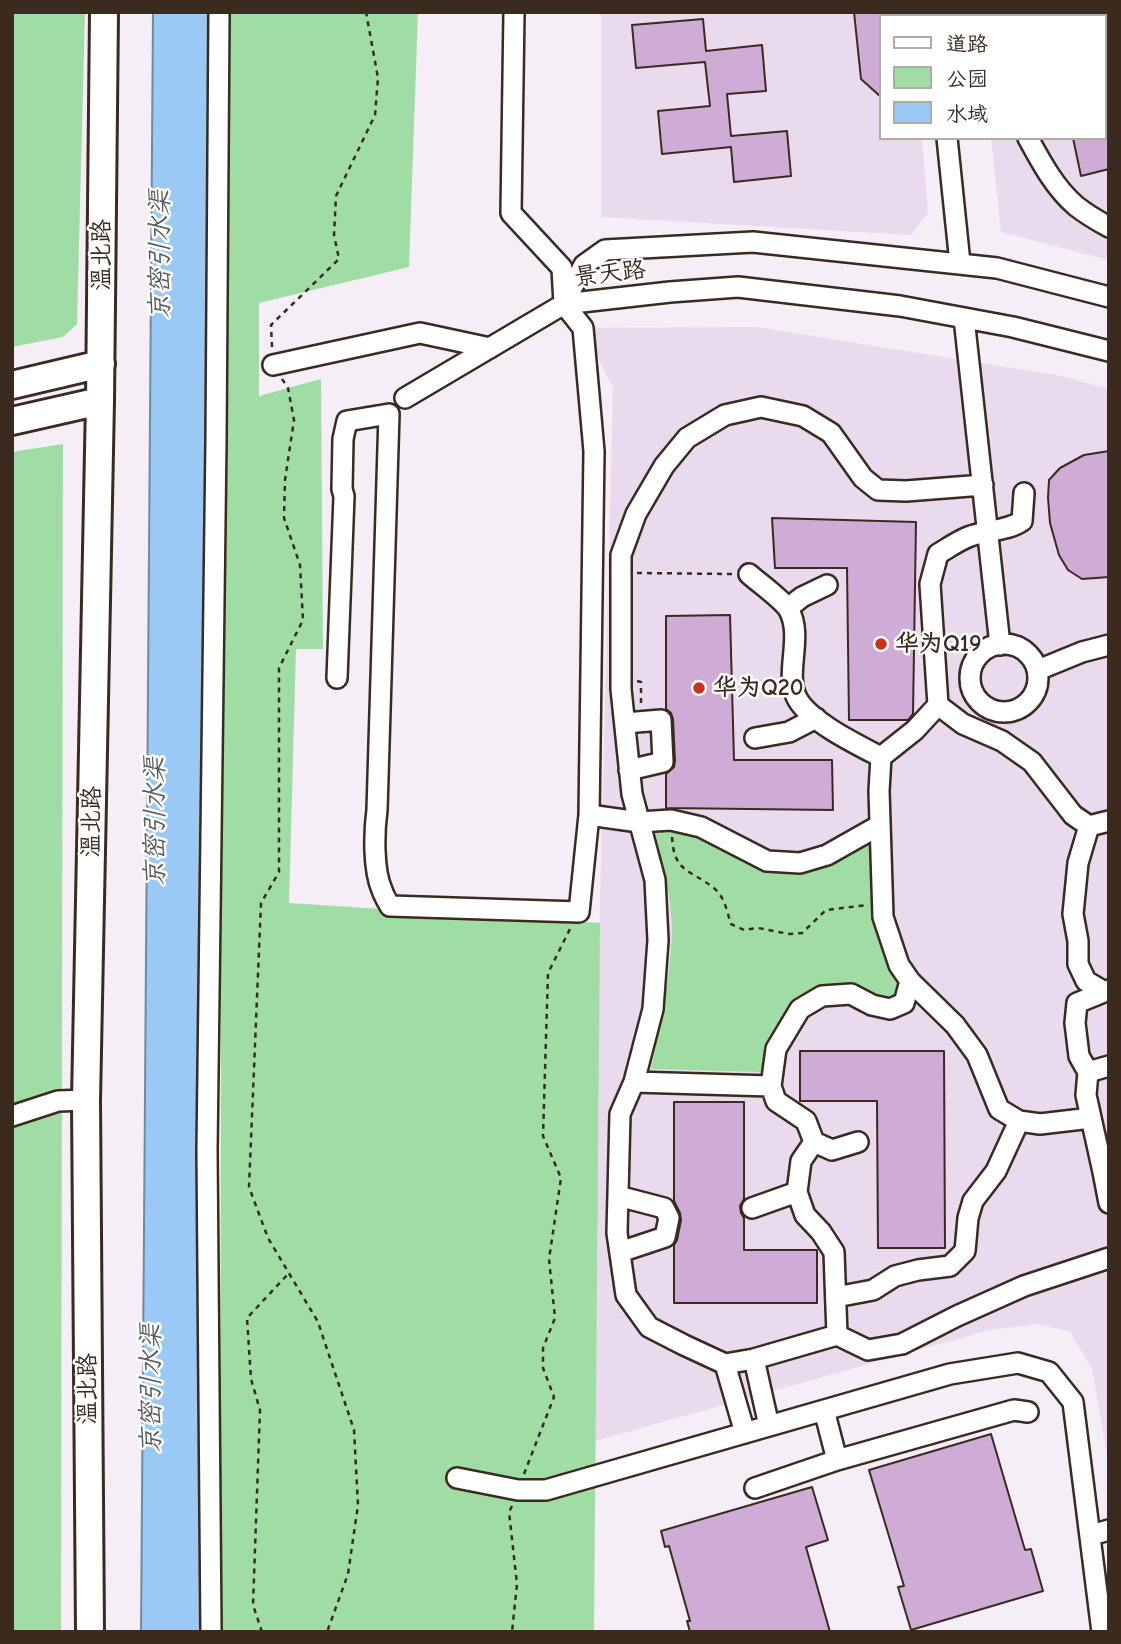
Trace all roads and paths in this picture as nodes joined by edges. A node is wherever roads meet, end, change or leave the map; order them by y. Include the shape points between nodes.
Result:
1 (104, 12) edge
2 (219, 12) edge
3 (366, 12) edge
4 (514, 12) edge
5 (947, 140) edge
6 (1029, 140) edge
7 (1109, 227) edge
8 (960, 263) junction
9 (1109, 297) edge
10 (564, 304) junction
11 (964, 318) junction
12 (490, 348) junction
13 (1109, 351) edge
14 (101, 364) junction
15 (273, 365) junction
16 (12, 385) edge
17 (405, 398) dead end
18 (100, 401) junction
19 (12, 421) edge
20 (983, 485) junction
21 (1024, 493) dead end
22 (988, 531) junction
23 (621, 572) junction
24 (749, 574) joint
25 (827, 585) dead end
26 (788, 608) junction
27 (1000, 645) junction
28 (1109, 645) edge
29 (1038, 670) junction
30 (337, 678) dead end
31 (938, 705) junction
32 (816, 718) junction
33 (625, 723) junction
34 (755, 738) dead end
35 (881, 757) junction
36 (629, 770) junction
37 (589, 815) junction
38 (671, 820) junction
39 (1109, 821) edge
40 (639, 822) junction
41 (880, 825) junction
42 (1088, 826) junction
43 (882, 903) junction
44 (579, 912) junction
45 (910, 981) junction
46 (1106, 990) edge
47 (1109, 1066) edge
48 (1088, 1072) junction
49 (634, 1082) junction
50 (771, 1086) junction
51 (86, 1100) junction
52 (12, 1116) edge
53 (1091, 1118) junction
54 (1019, 1121) junction
55 (814, 1142) junction
56 (858, 1142) dead end
57 (1106, 1172) edge
58 (797, 1192) junction
59 (618, 1196) junction
60 (1109, 1203) edge
61 (752, 1208) dead end
62 (620, 1252) junction
63 (1109, 1258) edge
64 (289, 1273) junction
65 (836, 1297) junction
66 (837, 1335) junction
67 (754, 1359) junction
68 (725, 1363) junction
69 (824, 1410) junction
70 (1028, 1412) dead end
71 (769, 1426) junction
72 (745, 1433) junction
73 (837, 1460) junction
74 (457, 1478) dead end
75 (755, 1488) dead end
76 (518, 1490) junction
77 (1100, 1533) edge
78 (90, 1632) edge
79 (211, 1632) edge
80 (262, 1632) edge
81 (327, 1632) edge
82 (512, 1632) edge
83 (1102, 1632) edge

1 - 14 main road, 温北路
2 - 79 street via 207,1150
3 - 15 path via 378,78 375,115 336,196 334,235 339,259 271,325
4 - 10 street via 511,213 562,268
5 - 8 street
6 - 7 street via 1075,205
8 - 9 street, 景天路
8 - 10 street, 景天路 via 753,242 605,250 584,265
10 - 11 street, 景天路 via 738,287
10 - 12 street
10 - 37 street via 583,328 594,451
11 - 13 street, 景天路
11 - 20 street
12 - 15 street via 421,332
12 - 17 street
14 - 16 main road
14 - 18 main road, 温北路
15 - 64 path via 288,388 294,420 284,519 300,565 303,620 279,668 279,872 261,903 249,1187 268,1238
18 - 19 main road
18 - 51 main road, 温北路
20 - 22 street
20 - 23 street via 878,490 863,478 831,433 803,416 761,407 725,415 687,438 664,466 636,514 621,555
21 - 22 street via 1022,521
22 - 27 street
22 - 31 street via 966,537 938,554 930,584
23 - 24 path
23 - 33 street
24 - 26 street
25 - 26 street
26 - 32 street via 794,627 792,678 797,699
27 - 29 street via 1020,649
27 - 29 street via 980,654 971,675 971,686 984,705 1005,712 1026,704 1037,685
28 - 29 street
30 - 44 street via 343,439 347,421 389,414 375,825 380,888 390,906
31 - 35 street
31 - 42 street via 1032,762 1073,815
32 - 34 street via 789,732
32 - 35 street
33 - 36 street
33 - 36 street via 661,720 663,762
35 - 41 street
36 - 40 street
37 - 40 street
37 - 44 street
38 - 40 street
38 - 41 street via 701,827 767,861 800,863 827,855
38 - 43 path via 673,851 680,867 716,890 731,924 744,930 802,933 826,909
39 - 42 street
40 - 49 street via 655,880 658,940 653,1009
41 - 43 street
42 - 46 street via 1078,863 1073,914 1078,964 1086,981
43 - 45 street via 899,965
44 - 76 path via 548,973 543,1136 561,1178 549,1259 555,1318 543,1348 543,1368 554,1397
45 - 50 street via 904,1003 890,1009 850,994 822,996 800,1009 776,1049
45 - 54 street via 955,1025 977,1055 999,1109
46 - 48 street via 1077,1003 1079,1056
47 - 48 street
48 - 53 street
49 - 50 street
49 - 59 street via 620,1114
50 - 55 street via 776,1101 806,1121
51 - 52 street via 58,1101
51 - 78 main road, 温北路
53 - 54 street via 1040,1124
53 - 57 street
54 - 65 street via 996,1171 972,1201 965,1251 950,1266 919,1269 895,1276 873,1290
55 - 56 street via 832,1150
55 - 58 street via 801,1161
57 - 60 street
58 - 61 street
58 - 65 street via 806,1215 834,1252
59 - 62 street
59 - 62 street via 664,1208 668,1218 665,1237
62 - 68 street via 626,1295 649,1327
63 - 66 street via 1024,1286 902,1343 868,1350
64 - 80 path via 247,1318 251,1379 260,1410 253,1605
64 - 81 path via 318,1322 354,1430 358,1505 348,1574
65 - 66 street
66 - 67 street
67 - 68 street
67 - 71 street
68 - 72 street
69 - 71 street
69 - 73 street
69 - 77 street via 950,1374 1018,1363 1049,1372 1073,1402
70 - 73 street via 1014,1410
71 - 72 street
72 - 76 street via 546,1490
73 - 75 street
74 - 76 street
76 - 82 path via 509,1512 517,1584
77 - 83 street

